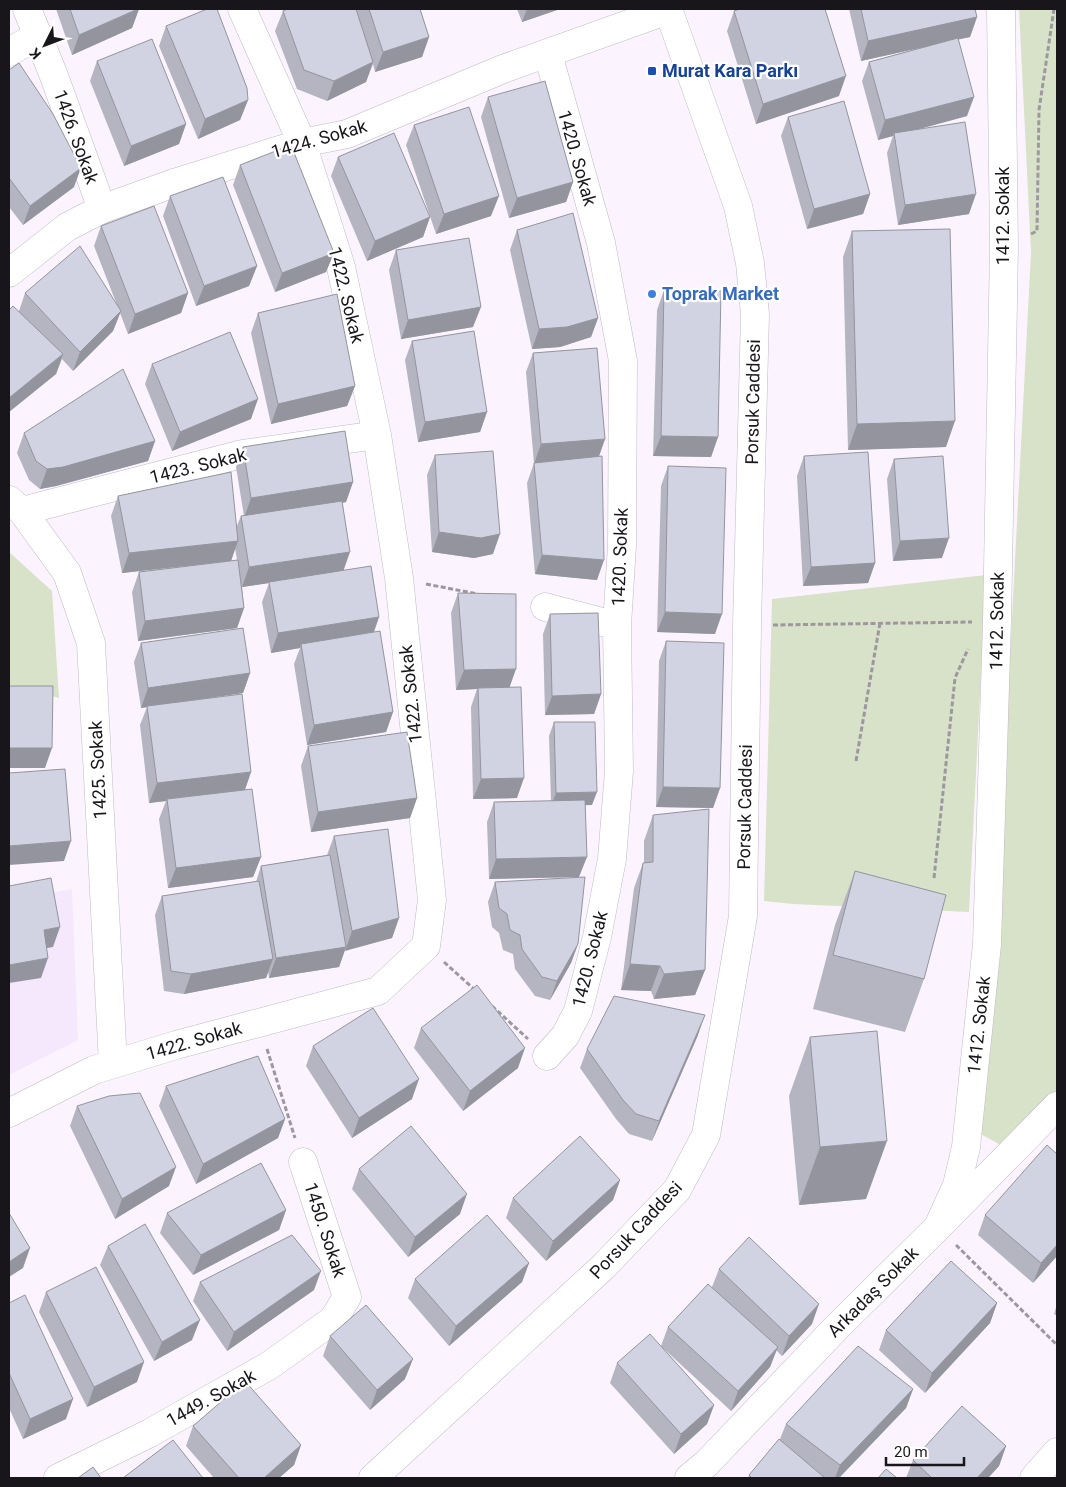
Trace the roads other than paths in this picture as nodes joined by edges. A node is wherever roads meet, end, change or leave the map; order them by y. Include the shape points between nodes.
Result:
1 (27, 9) edge
2 (242, 9) edge
3 (1001, 9) edge
4 (668, 10) edge
5 (39, 35) junction
6 (9, 52) edge
7 (548, 54) junction
8 (302, 143) junction
9 (102, 209) junction
10 (9, 273) edge
11 (377, 435) junction
12 (15, 506) edge
13 (545, 608) dead end
14 (617, 625) junction
15 (547, 1056) road end
16 (113, 1064) junction
17 (1057, 1106) edge
18 (9, 1113) edge
19 (303, 1162) road end
20 (938, 1227) junction
21 (347, 1297) joint
22 (1057, 1452) edge
23 (58, 1478) edge
24 (373, 1478) edge
25 (690, 1478) edge
26 (1034, 1478) edge

1 - 5 street, 1426. Sokak
2 - 8 street, 1422. Sokak
3 - 20 street, 1412. Sokak via 1004,248 987,944 966,1147 957,1185
4 - 7 street, 1424. Sokak
4 - 24 street, Porsuk Caddesi via 738,206 750,263 755,314 743,916 706,1135 677,1190 603,1268
5 - 6 street
5 - 9 street, 1426. Sokak
7 - 8 street, 1424. Sokak via 503,68 347,134
7 - 14 street, 1420. Sokak via 601,243 623,360 622,546
8 - 9 street, 1424. Sokak
8 - 11 street, 1422. Sokak via 341,267
9 - 10 street, 1424. Sokak via 67,227
11 - 12 street, 1423. Sokak via 242,454
11 - 16 street, 1422. Sokak via 399,578 432,900 426,946 378,991 176,1044
12 - 16 street, 1425. Sokak via 66,573 91,643
13 - 14 street
14 - 15 street, 1420. Sokak via 619,771 612,859 578,1011 565,1036
16 - 18 street, 1422. Sokak via 94,1070
17 - 20 street, Arkadaş Sokak
19 - 21 street, 1450. Sokak
20 - 25 street, Arkadaş Sokak
21 - 23 street, 1449. Sokak via 333,1320 270,1365 150,1433
22 - 26 street

